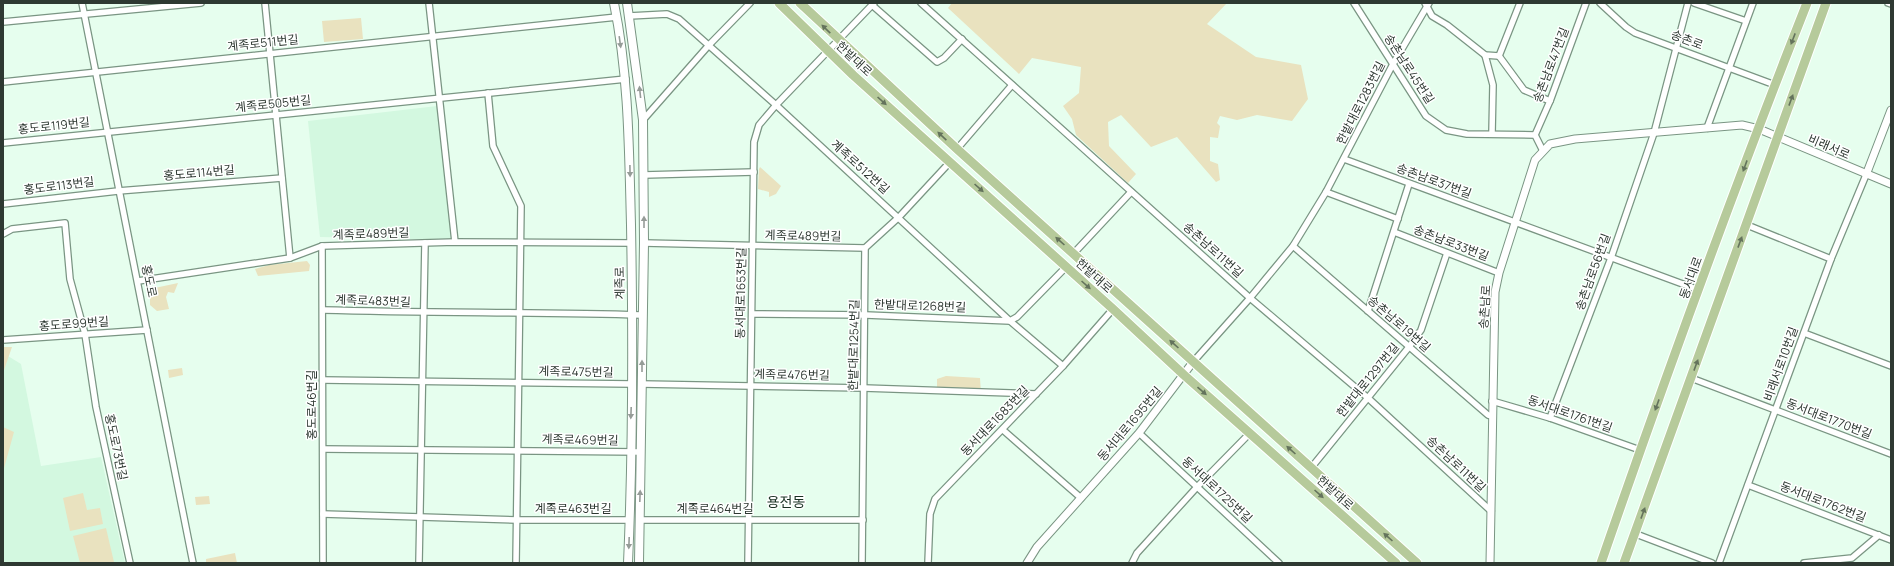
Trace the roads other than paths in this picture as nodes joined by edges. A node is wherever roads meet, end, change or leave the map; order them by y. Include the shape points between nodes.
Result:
1 (82, 3) edge
2 (201, 3) edge
3 (266, 3) edge
4 (429, 3) edge
5 (614, 3) edge
6 (627, 3) edge
7 (750, 3) edge
8 (780, 3) edge
9 (800, 3) edge
10 (921, 3) edge
11 (1354, 3) edge
12 (1520, 3) edge
13 (1586, 3) edge
14 (1600, 3) edge
15 (1688, 3) edge
16 (1694, 3) edge
17 (1753, 3) edge
18 (1807, 3) edge
19 (1826, 3) edge
20 (1888, 3) edge
21 (873, 4) edge
22 (1427, 4) edge
23 (1891, 4) edge
24 (85, 14) junction
25 (617, 16) junction
26 (629, 16) junction
27 (1746, 21) junction
28 (3, 22) edge
29 (432, 36) junction
30 (962, 39) junction
31 (838, 41) junction
32 (709, 45) junction
33 (1676, 48) junction
34 (828, 52) junction
35 (271, 53) junction
36 (1485, 55) junction
37 (1499, 56) junction
38 (1393, 64) junction
39 (1729, 68) junction
40 (96, 72) junction
41 (626, 79) junction
42 (3, 82) edge
43 (1012, 85) junction
44 (1775, 85) junction
45 (488, 93) junction
46 (440, 98) junction
47 (1550, 101) junction
48 (776, 105) junction
49 (1891, 110) edge
50 (275, 115) junction
51 (643, 120) junction
52 (1707, 128) junction
53 (1759, 129) junction
54 (108, 132) junction
55 (1492, 133) junction
56 (1654, 133) junction
57 (1535, 135) junction
58 (1778, 137) junction
59 (3, 143) edge
60 (957, 150) junction
61 (1543, 152) junction
62 (1344, 159) junction
63 (950, 162) junction
64 (754, 172) junction
65 (644, 175) junction
66 (1866, 175) junction
67 (282, 178) junction
68 (1409, 184) junction
69 (1891, 184) edge
70 (118, 191) junction
71 (1131, 192) junction
72 (1326, 192) junction
73 (3, 204) edge
74 (899, 217) junction
75 (1398, 220) junction
76 (1516, 223) junction
77 (1747, 225) junction
78 (1394, 232) junction
79 (3, 234) edge
80 (455, 242) junction
81 (644, 242) junction
82 (425, 243) junction
83 (631, 243) junction
84 (522, 244) junction
85 (322, 246) junction
86 (752, 246) junction
87 (1293, 246) junction
88 (865, 248) junction
89 (1074, 253) junction
90 (1447, 253) junction
91 (290, 258) junction
92 (1611, 258) junction
93 (1831, 259) junction
94 (1066, 267) junction
95 (1500, 273) junction
96 (138, 281) junction
97 (1699, 290) junction
98 (1250, 298) junction
99 (1113, 309) junction
100 (323, 310) junction
101 (1368, 311) junction
102 (521, 312) junction
103 (424, 313) junction
104 (752, 314) junction
105 (632, 315) junction
106 (642, 315) junction
107 (866, 315) junction
108 (1010, 321) junction
109 (147, 330) junction
110 (1804, 333) junction
111 (85, 334) junction
112 (3, 340) edge
113 (1409, 347) junction
114 (1193, 362) junction
115 (1063, 366) junction
116 (1891, 366) edge
117 (1184, 376) junction
118 (1691, 378) junction
119 (323, 380) junction
120 (422, 381) junction
121 (519, 383) junction
122 (632, 384) junction
123 (642, 384) junction
124 (751, 386) junction
125 (864, 388) junction
126 (1036, 394) junction
127 (1368, 398) junction
128 (1492, 400) junction
129 (1775, 410) junction
130 (1492, 416) junction
131 (1550, 418) junction
132 (1003, 430) junction
133 (1139, 433) junction
134 (1250, 433) junction
135 (323, 449) junction
136 (421, 449) junction
137 (518, 450) junction
138 (1640, 450) junction
139 (630, 452) junction
140 (641, 452) junction
141 (1891, 454) edge
142 (1311, 468) junction
143 (1748, 485) junction
144 (1197, 487) junction
145 (1081, 498) junction
146 (1492, 511) junction
147 (323, 514) junction
148 (420, 517) junction
149 (517, 520) junction
150 (630, 520) junction
151 (639, 520) junction
152 (748, 520) junction
153 (863, 520) junction
154 (1636, 534) junction
155 (1879, 535) junction
156 (1891, 540) edge
157 (130, 563) edge
158 (193, 563) edge
159 (323, 563) edge
160 (419, 563) edge
161 (516, 563) edge
162 (628, 563) edge
163 (639, 563) edge
164 (748, 563) edge
165 (862, 563) edge
166 (928, 563) edge
167 (1027, 563) edge
168 (1132, 563) edge
169 (1279, 563) edge
170 (1396, 563) edge
171 (1417, 563) edge
172 (1490, 563) edge
173 (1601, 563) edge
174 (1624, 563) edge
175 (1712, 563) edge
176 (1719, 563) edge
177 (1804, 563) edge

1 - 24 street, 홍도로
2 - 24 street
3 - 35 street
4 - 29 street
5 - 25 main road, 계족로
6 - 26 main road, 계족로
7 - 32 street
8 - 34 main road, 한밭대로
31 -> 9 main road, 한밭대로
10 - 30 street, 송촌남로11번길
11 - 38 street, 송촌남로45번길
12 - 37 street
13 - 47 street, 송촌남로47번길
14 - 33 street, 송촌로 via 1635,33
15 - 33 street
16 - 27 street
17 - 27 street
18 -> 44 main road, 동서대로
58 -> 19 main road
20 - 23 street
21 - 30 street via 937,62
21 - 31 street, 동서대로1653번길
22 - 36 street via 1432,16
22 - 38 street, 한밭대로1283번길
24 - 28 street
24 - 40 street, 홍도로
25 - 29 street, 계족로511번길
25 -> 41 main road, 계족로
26 - 32 street, 계족로512번길 via 667,14 679,19
51 -> 26 main road, 계족로
27 - 39 street
29 - 35 street, 계족로511번길
29 - 46 street
30 - 43 street, 송촌남로11번길
31 - 34 street, 동서대로1653번길
60 -> 31 main road, 한밭대로
32 - 48 street, 계족로512번길
32 - 51 street
33 - 39 street, 송촌로
33 - 56 street
34 - 48 street, 동서대로1653번길
34 -> 63 main road, 한밭대로
35 - 40 street, 계족로511번길
35 - 50 street
36 - 37 street
36 - 55 street via 1493,85
37 - 47 street via 1524,90
38 - 55 street, 송촌남로45번길 via 1426,116 1446,130 1467,134
38 - 62 street, 한밭대로1283번길
39 - 44 street, 송촌로
39 - 52 street
40 - 42 street, 계족로511번길
40 - 54 street, 홍도로
41 - 45 street, 계족로505번길
41 -> 83 main road, 계족로
43 - 60 street
43 - 71 street, 송촌남로11번길
44 - 53 main road, 동서대로
45 - 46 street, 계족로505번길
45 - 84 street via 493,146 521,206
46 - 50 street, 계족로505번길
46 - 80 street
47 - 57 street, 송촌남로47번길
48 - 64 street, 동서대로1653번길 via 759,125 754,142
48 - 74 street, 계족로512번길
49 - 66 street
50 - 54 street, 계족로505번길
50 - 67 street
51 - 65 main road, 계족로
52 - 53 street, 송촌남로 via 1742,125
52 - 56 street, 송촌남로
53 - 58 street, 비래서로
53 -> 97 main road, 동서대로
54 - 59 street, 홍도로119번길
54 - 70 street, 홍도로
55 - 57 street, 송촌남로45번길
56 - 61 street, 송촌남로 via 1575,139 1550,144
56 - 92 street, 송촌남로56번길
57 - 61 street
58 - 66 street, 비래서로
58 - 77 main road
89 -> 60 main road, 한밭대로
61 - 76 street, 송촌남로 via 1535,160
62 - 68 street, 송촌남로37번길
62 - 72 street, 한밭대로1283번길
63 - 74 street
63 -> 94 main road, 한밭대로
64 - 65 street
64 - 86 street, 동서대로1653번길
81 -> 65 main road, 계족로
66 - 69 street, 비래서로
66 - 93 street, 비래서로10번길
67 - 70 street, 홍도로114번길
67 - 91 street
68 - 75 street, 송촌남로33번길
68 - 76 street, 송촌남로37번길
70 - 73 street, 홍도로113번길
70 - 96 street, 홍도로
71 - 89 street
71 - 98 street, 송촌남로11번길
72 - 75 street
72 - 87 street, 한밭대로1283번길
74 - 88 street
74 - 108 street, 계족로512번길
75 - 78 street, 송촌남로33번길
76 - 92 street, 송촌남로37번길
76 - 95 street, 송촌남로
77 - 93 street
118 -> 77 main road
78 - 90 street, 송촌남로33번길
78 - 101 street, 송촌남로33번길
79 - 111 street, 홍도로73번길 via 12,229 65,224 70,279
80 - 82 street, 계족로489번길
80 - 84 street, 계족로489번길
81 - 86 street, 계족로489번길
81 - 106 main road, 계족로
82 - 85 street, 계족로489번길
82 - 103 street, 계족로483번길
83 - 84 street, 계족로489번길
83 - 105 main road, 계족로
84 - 102 street
85 - 91 street, 계족로489번길
85 - 100 street, 홍도로46번길
86 - 88 street, 계족로489번길
86 - 104 street, 동서대로1653번길
87 - 98 street, 한밭대로1283번길
87 - 101 street, 송촌남로19번길
88 - 107 street, 한밭대로1254번길
114 -> 89 main road, 한밭대로
90 - 95 street, 송촌남로33번길
90 - 113 street, 한밭대로1297번길 via 1421,330
91 - 96 street, 계족로489번길
92 - 97 street, 송촌남로37번길
92 - 131 street, 송촌남로56번길
93 - 110 street, 비래서로10번길
94 -> 99 main road, 한밭대로
94 - 108 street via 1017,318
95 - 128 street, 송촌남로 via 1496,292
96 - 109 street, 홍도로
97 -> 138 main road, 동서대로
98 - 114 street, 한밭대로1283번길
98 - 127 street, 송촌남로11번길
99 - 115 street, 동서대로1683번길
99 - 117 main road, 한밭대로
100 - 103 street, 계족로483번길
100 - 119 street, 홍도로46번길
101 - 113 street, 송촌남로19번길
102 - 103 street, 계족로483번길
102 - 105 street, 계족로483번길
102 - 121 street
103 - 120 street
104 - 107 street, 한밭대로1268번길
104 - 124 street, 동서대로1653번길
105 - 106 street, 계족로483번길
105 - 122 main road, 계족로
123 -> 106 main road, 계족로
107 - 108 street, 한밭대로1268번길
107 - 125 street, 한밭대로1254번길
108 - 115 street, 계족로512번길
109 - 111 street, 홍도로99번길
109 - 158 street, 홍도로
110 - 116 street
110 - 129 street, 비래서로10번길
111 - 112 street, 홍도로99번길
111 - 157 street, 홍도로73번길 via 96,407
113 - 127 street, 한밭대로1297번길
113 - 130 street, 송촌남로19번길
114 - 117 street, 동서대로1695번길
142 -> 114 main road, 한밭대로
115 - 126 street, 동서대로1683번길
117 - 133 street, 동서대로1695번길
117 -> 134 main road, 한밭대로
118 - 129 street, 동서대로1770번길
154 -> 118 main road
119 - 120 street, 계족로475번길
119 - 135 street, 홍도로46번길
120 - 121 street, 계족로475번길
120 - 136 street
121 - 122 street, 계족로475번길
121 - 137 street
122 -> 139 main road, 계족로
123 - 124 street, 계족로476번길
123 - 140 main road, 계족로
124 - 125 street, 계족로476번길
124 - 152 street, 동서대로1653번길
125 - 126 street, 계족로476번길
125 - 153 street, 한밭대로1254번길
126 - 132 street, 동서대로1683번길
127 - 142 street, 한밭대로1297번길
127 - 146 street, 송촌남로11번길
128 - 130 street, 송촌남로
128 - 131 street, 동서대로1761번길
129 - 141 street, 동서대로1770번길
129 - 143 street, 비래서로10번길
130 - 146 street, 송촌남로
131 - 138 street, 동서대로1761번길
132 - 145 street
132 - 166 street, 동서대로1683번길 via 935,499 930,514
133 - 144 street, 동서대로1725번길
133 - 145 street, 동서대로1695번길
134 - 144 street
134 -> 170 main road, 한밭대로
135 - 136 street, 계족로469번길
135 - 147 street, 홍도로46번길
136 - 137 street, 계족로469번길
136 - 148 street
137 - 139 street, 계족로469번길
137 - 149 street, 계족로463번길
138 - 173 main road, 동서대로
139 - 140 street, 계족로469번길
139 - 150 main road, 계족로
151 -> 140 main road, 계족로
171 -> 142 main road, 한밭대로
143 - 155 street, 동서대로1762번길
143 - 176 street, 비래서로10번길
144 - 168 street via 1137,553
144 - 169 street, 동서대로1725번길
145 - 167 street, 동서대로1695번길 via 1037,547
146 - 172 street, 송촌남로
147 - 148 street, 계족로463번길
147 - 159 street, 홍도로46번길
148 - 149 street, 계족로463번길
148 - 160 street
149 - 150 street, 계족로463번길
149 - 161 street
150 -> 162 main road, 계족로
151 - 152 street, 계족로464번길
151 - 163 main road, 계족로
152 - 153 street, 계족로464번길
152 - 164 street, 동서대로1653번길
153 - 165 street, 한밭대로1254번길
154 - 174 main road
154 - 175 street
155 - 156 street, 동서대로1762번길
155 - 177 street via 1852,558

